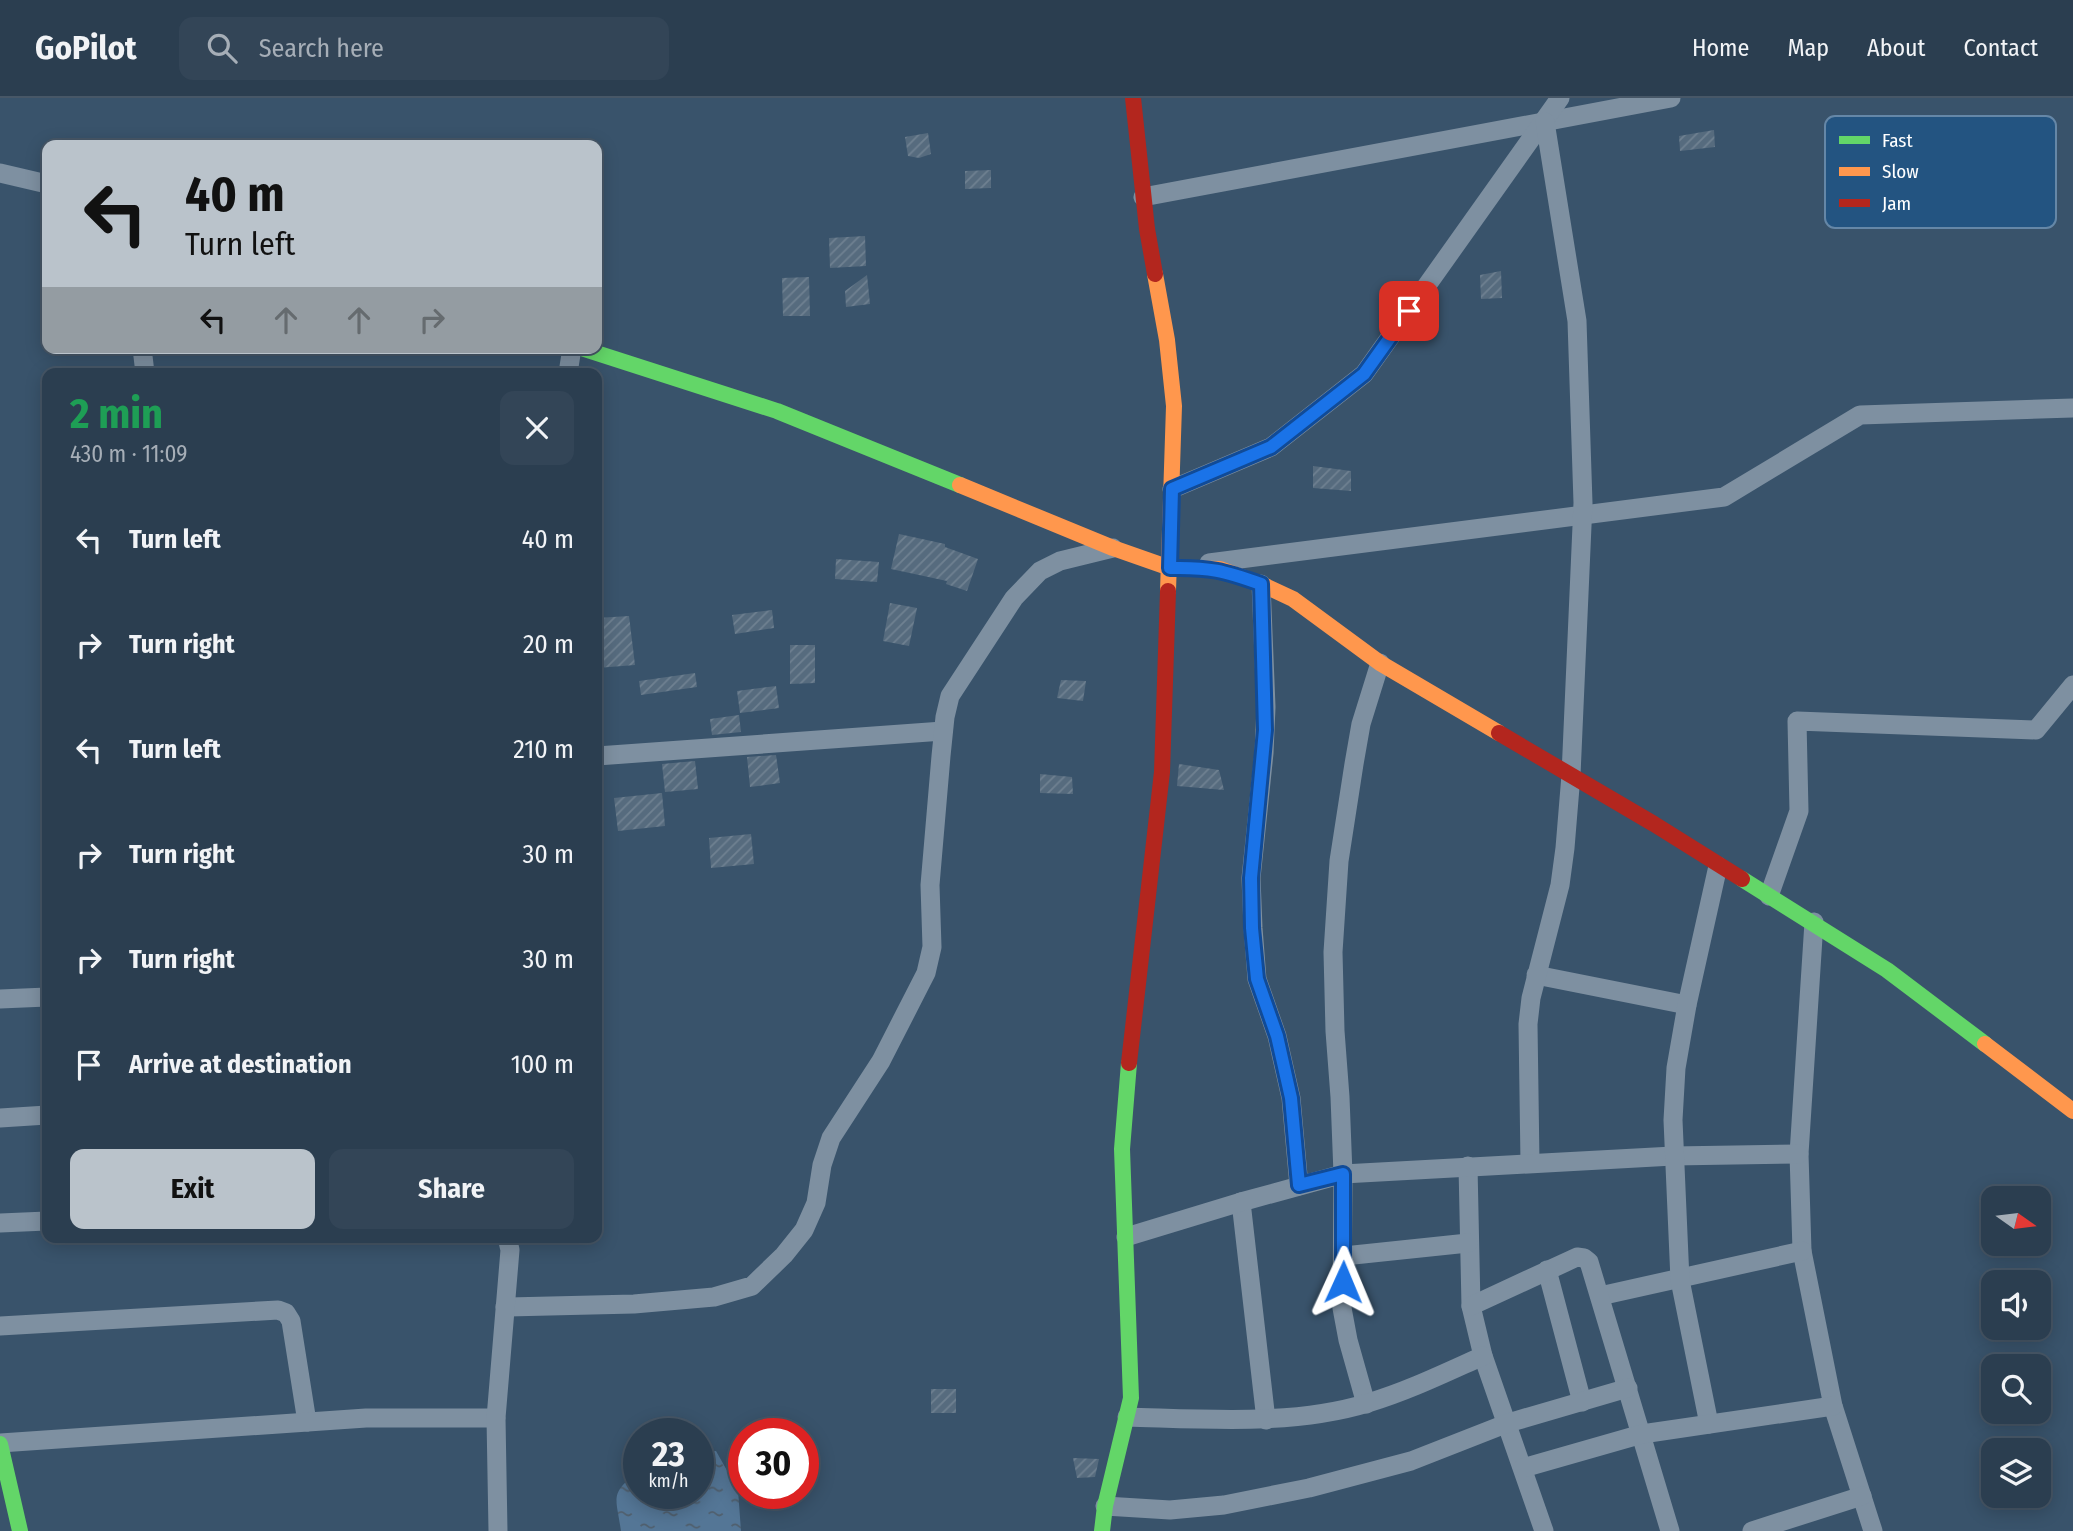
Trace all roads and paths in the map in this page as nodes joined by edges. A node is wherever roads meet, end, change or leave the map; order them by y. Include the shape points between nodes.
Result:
1 (1133, 98) edge
2 (1560, 98) edge
3 (1671, 98) edge
4 (1545, 122) junction
5 (9, 175) edge
6 (42, 183) edge
7 (42, 192) edge
8 (1143, 197) junction
9 (600, 354) edge
10 (2073, 408) edge
11 (1172, 489) junction
12 (1583, 515) junction
13 (1113, 548) junction
14 (1170, 568) junction
15 (1261, 584) junction
16 (1380, 663) junction
17 (2073, 685) edge
18 (943, 731) junction
19 (602, 756) edge
20 (1571, 775) junction
21 (1718, 866) junction
22 (1769, 896) junction
23 (1814, 922) junction
24 (1536, 975) junction
25 (42, 998) edge
26 (0, 999) edge
27 (1687, 1005) junction
28 (2073, 1111) edge
29 (42, 1115) edge
30 (0, 1118) edge
31 (1800, 1154) junction
32 (1674, 1156) junction
33 (1530, 1163) junction
34 (1468, 1166) junction
35 (1343, 1174) junction
36 (1299, 1185) junction
37 (1241, 1202) junction
38 (42, 1221) edge
39 (0, 1223) edge
40 (1126, 1237) junction
41 (508, 1243) edge
42 (1468, 1243) junction
43 (1802, 1251) junction
44 (1344, 1256) junction
45 (1547, 1270) junction
46 (1679, 1280) junction
47 (1600, 1296) junction
48 (1471, 1306) junction
49 (505, 1307) junction
50 (0, 1326) edge
51 (1483, 1356) junction
52 (1628, 1388) junction
53 (1582, 1402) junction
54 (1366, 1404) junction
55 (1833, 1406) junction
56 (1128, 1417) junction
57 (496, 1418) junction
58 (1266, 1420) junction
59 (307, 1422) junction
60 (1508, 1423) junction
61 (1709, 1424) junction
62 (1642, 1434) junction
63 (0, 1444) edge
64 (1523, 1468) junction
65 (1862, 1496) junction
66 (1105, 1506) junction
67 (1539, 1530) edge
68 (20, 1531) edge
69 (498, 1531) edge
70 (1102, 1531) edge
71 (1670, 1531) edge
72 (1752, 1531) edge
73 (1873, 1531) edge

1 - 8 street
2 - 4 street
3 - 4 street
4 - 8 street
4 - 11 street via 1364,374 1271,447
4 - 12 street via 1577,321
5 - 6 street
5 - 7 street
8 - 11 street via 1171,370
9 - 13 street via 777,411
10 - 12 street via 1860,415 1724,497
11 - 14 street
12 - 14 street
12 - 20 street
13 - 14 street
13 - 18 street via 1060,561 1040,571 1014,598 950,696
14 - 15 street via 1220,569
14 - 40 street via 1162,772 1123,1120
15 - 16 street via 1293,599
15 - 36 street via 1265,719 1251,878 1252,928 1257,979 1277,1036 1291,1098
16 - 20 street
16 - 35 street via 1361,724 1339,860 1333,952
17 - 22 street via 2036,730 1797,721 1799,811
18 - 19 street
18 - 49 street via 930,886 932,947 926,973 881,1061 831,1138 816,1203 804,1230 752,1286 714,1297
20 - 21 street
20 - 24 street via 1560,885
21 - 22 street
21 - 27 street
22 - 23 street
23 - 28 street via 1887,970
23 - 31 street
24 - 27 street
24 - 33 street via 1528,1024
25 - 26 street
27 - 32 street via 1676,1068
29 - 30 street
31 - 32 street
31 - 43 street
32 - 33 street
32 - 46 street
33 - 34 street
34 - 35 street
34 - 42 street
35 - 36 street
35 - 44 street
36 - 37 street
37 - 40 street
37 - 58 street
38 - 39 street
40 - 56 street via 1132,1379
41 - 49 street
42 - 44 street
42 - 48 street
43 - 46 street
43 - 55 street
44 - 54 street via 1342,1308
45 - 47 street via 1584,1258
45 - 48 street
45 - 53 street
46 - 47 street
46 - 61 street
47 - 52 street
48 - 51 street
49 - 57 street
50 - 59 street via 278,1310 291,1321
51 - 54 street
51 - 60 street
52 - 53 street
52 - 62 street
53 - 60 street
54 - 58 street
55 - 61 street
55 - 65 street
56 - 58 street
56 - 66 street
57 - 59 street
57 - 69 street
59 - 63 street
60 - 64 street
60 - 66 street via 1411,1461 1310,1488 1170,1510
61 - 62 street
62 - 64 street
62 - 71 street
63 - 68 street
64 - 67 street
65 - 72 street
65 - 73 street
66 - 70 street

